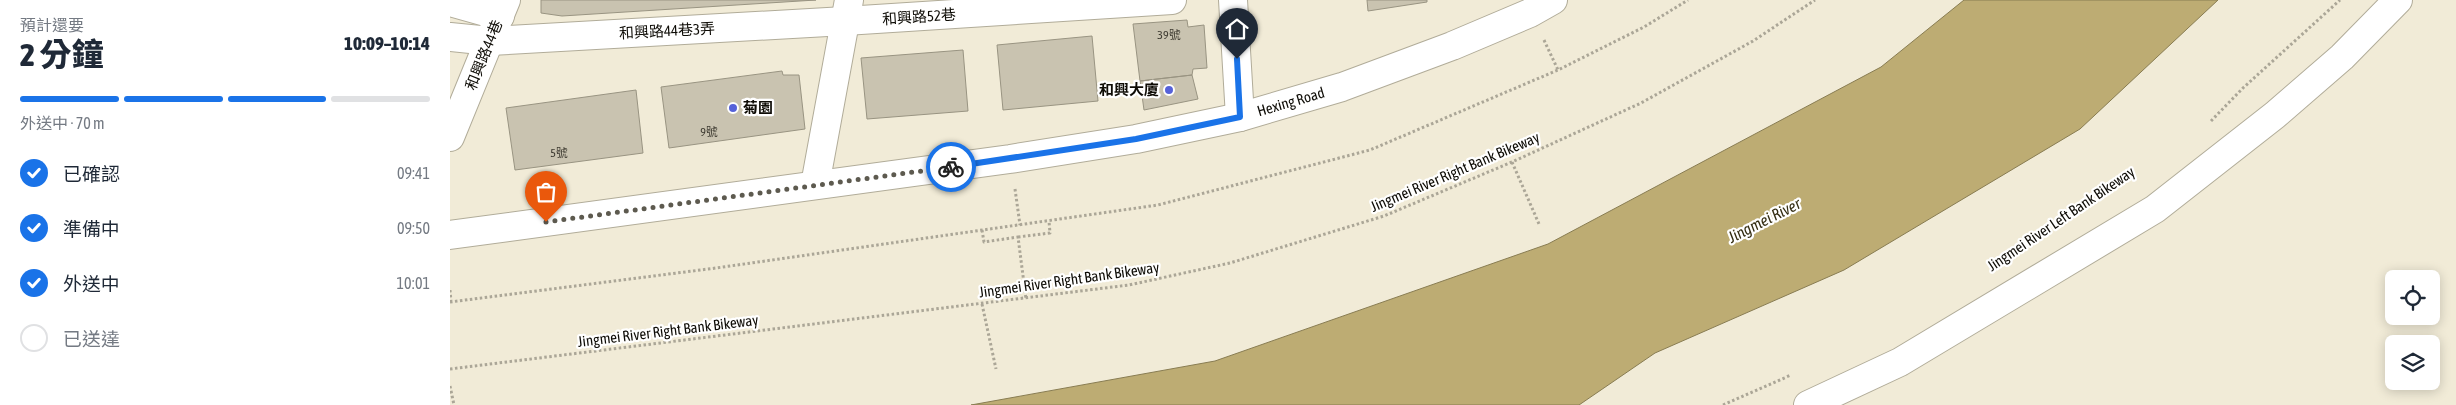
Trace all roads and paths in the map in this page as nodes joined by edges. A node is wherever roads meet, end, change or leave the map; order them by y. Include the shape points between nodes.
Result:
1 (1172, 0) edge
2 (1233, 0) edge
3 (1688, 0) edge
4 (1815, 0) edge
5 (2340, 0) edge
6 (2398, 0) edge
7 (450, 2) edge
8 (1537, 4) edge
9 (847, 11) edge
10 (499, 19) edge
11 (450, 37) edge
12 (1240, 117) junction
13 (2205, 128) dead end
14 (450, 137) edge
15 (1512, 162) junction
16 (815, 186) junction
17 (1049, 221) junction
18 (1539, 224) dead end
19 (982, 230) junction
20 (450, 235) edge
21 (1018, 237) junction
22 (450, 290) edge
23 (1026, 299) junction
24 (451, 302) edge
25 (982, 304) junction
26 (450, 369) edge
27 (996, 369) dead end
28 (1793, 374) dead end
29 (450, 386) edge
30 (454, 405) edge
31 (1723, 405) edge
32 (1808, 405) edge

1 - 9 street, 和興路52巷
2 - 12 street
3 - 17 path via 1644,27 1558,70 1370,150 1158,205
4 - 15 path, Jingmei River Right Bank Bikeway via 1753,40 1640,104
5 - 13 path via 2243,88
6 - 32 street via 2342,57 2275,115 2155,209 1900,362
7 - 10 street
8 - 12 street, Hexing Road via 1452,46 1342,87
9 - 10 street, 和興路44巷3弄
9 - 16 street
10 - 11 street
10 - 14 street, 和興路44巷
12 - 16 street, Hexing Road via 1107,144
15 - 18 path
15 - 23 path, Jingmei River Right Bank Bikeway via 1384,216 1230,263 1129,285
16 - 20 street, Hexing Road
17 - 19 path
17 - 21 path via 1050,233
19 - 21 path via 984,242
19 - 24 path
21 - 23 path
22 - 24 path
23 - 25 path, Jingmei River Right Bank Bikeway
25 - 26 path, Jingmei River Right Bank Bikeway
25 - 27 path
28 - 31 path
29 - 30 path

